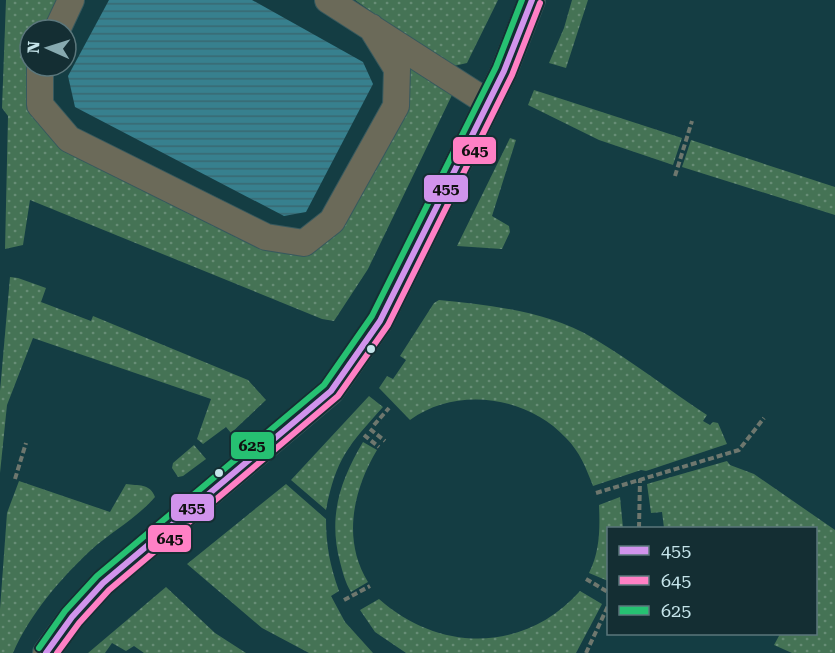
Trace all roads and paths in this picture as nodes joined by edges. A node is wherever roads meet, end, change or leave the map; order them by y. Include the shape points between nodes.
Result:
1 (71, 0) edge
2 (328, 0) edge
3 (532, 0) edge
4 (63, 18) edge
5 (371, 27) junction
6 (40, 78) edge
7 (487, 102) junction
8 (692, 121) dead end
9 (675, 176) dead end
10 (389, 408) dead end
11 (764, 418) dead end
12 (374, 425) dead end
13 (370, 429) dead end
14 (364, 435) dead end
15 (385, 441) dead end
16 (26, 443) dead end
17 (379, 447) dead end
18 (15, 479) dead end
19 (640, 479) junction
20 (596, 493) dead end
21 (639, 527) edge
22 (586, 579) dead end
23 (370, 586) dead end
24 (607, 591) edge
25 (344, 600) dead end
26 (607, 610) edge
27 (45, 653) edge
28 (586, 653) edge

1 - 4 street
2 - 5 street
3 - 7 street via 504,71
5 - 6 street via 397,69 396,106 332,221 304,243 266,237 69,139 40,105
5 - 7 street
7 - 27 street via 380,321 331,391 104,583
8 - 9 path
10 - 12 path
11 - 19 path via 739,450
13 - 15 path
14 - 17 path
16 - 18 path
19 - 20 path
19 - 21 path
22 - 24 path
23 - 25 path
26 - 28 path

